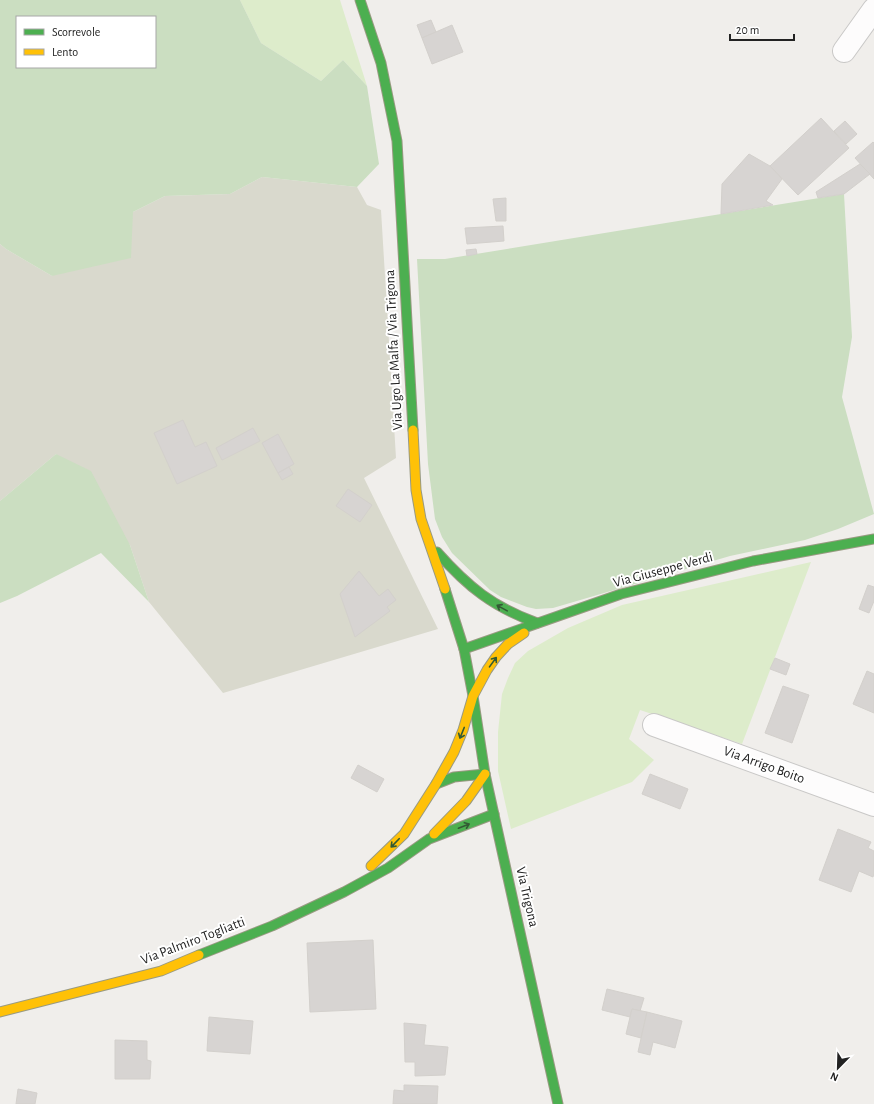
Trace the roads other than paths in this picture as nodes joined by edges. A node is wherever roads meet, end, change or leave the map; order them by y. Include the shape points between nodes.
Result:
1 (360, 0) edge
2 (874, 9) edge
3 (844, 51) dead end
4 (874, 539) edge
5 (428, 542) junction
6 (537, 623) junction
7 (464, 649) junction
8 (473, 696) junction
9 (654, 725) dead end
10 (485, 774) junction
11 (436, 784) junction
12 (874, 805) edge
13 (494, 814) junction
14 (429, 839) junction
15 (344, 892) junction
16 (0, 1012) edge
17 (558, 1104) edge

1 - 5 street, Via Ugo La Malfa / Via Trigona via 381,63 397,141 416,490
2 - 3 street
4 - 6 street, Via Giuseppe Verdi via 746,562 621,594
6 -> 5 street via 519,617 487,600 457,575
5 - 7 street, Via Ugo La Malfa / Via Trigona
6 - 7 street, Via Giuseppe Verdi
8 -> 6 street via 496,657 508,644
7 - 8 street, Via Ugo La Malfa / Via Trigona
8 - 10 street, Via Trigona
8 -> 11 street via 454,752
9 - 12 street, Via Arrigo Boito
10 - 11 street via 454,777
10 - 13 street, Via Trigona
10 - 14 street via 466,801
11 -> 15 street via 404,834
14 -> 13 street
13 - 17 street, Via Trigona
14 - 15 street via 388,868
15 - 16 street, Via Palmiro Togliatti via 272,926 161,971

